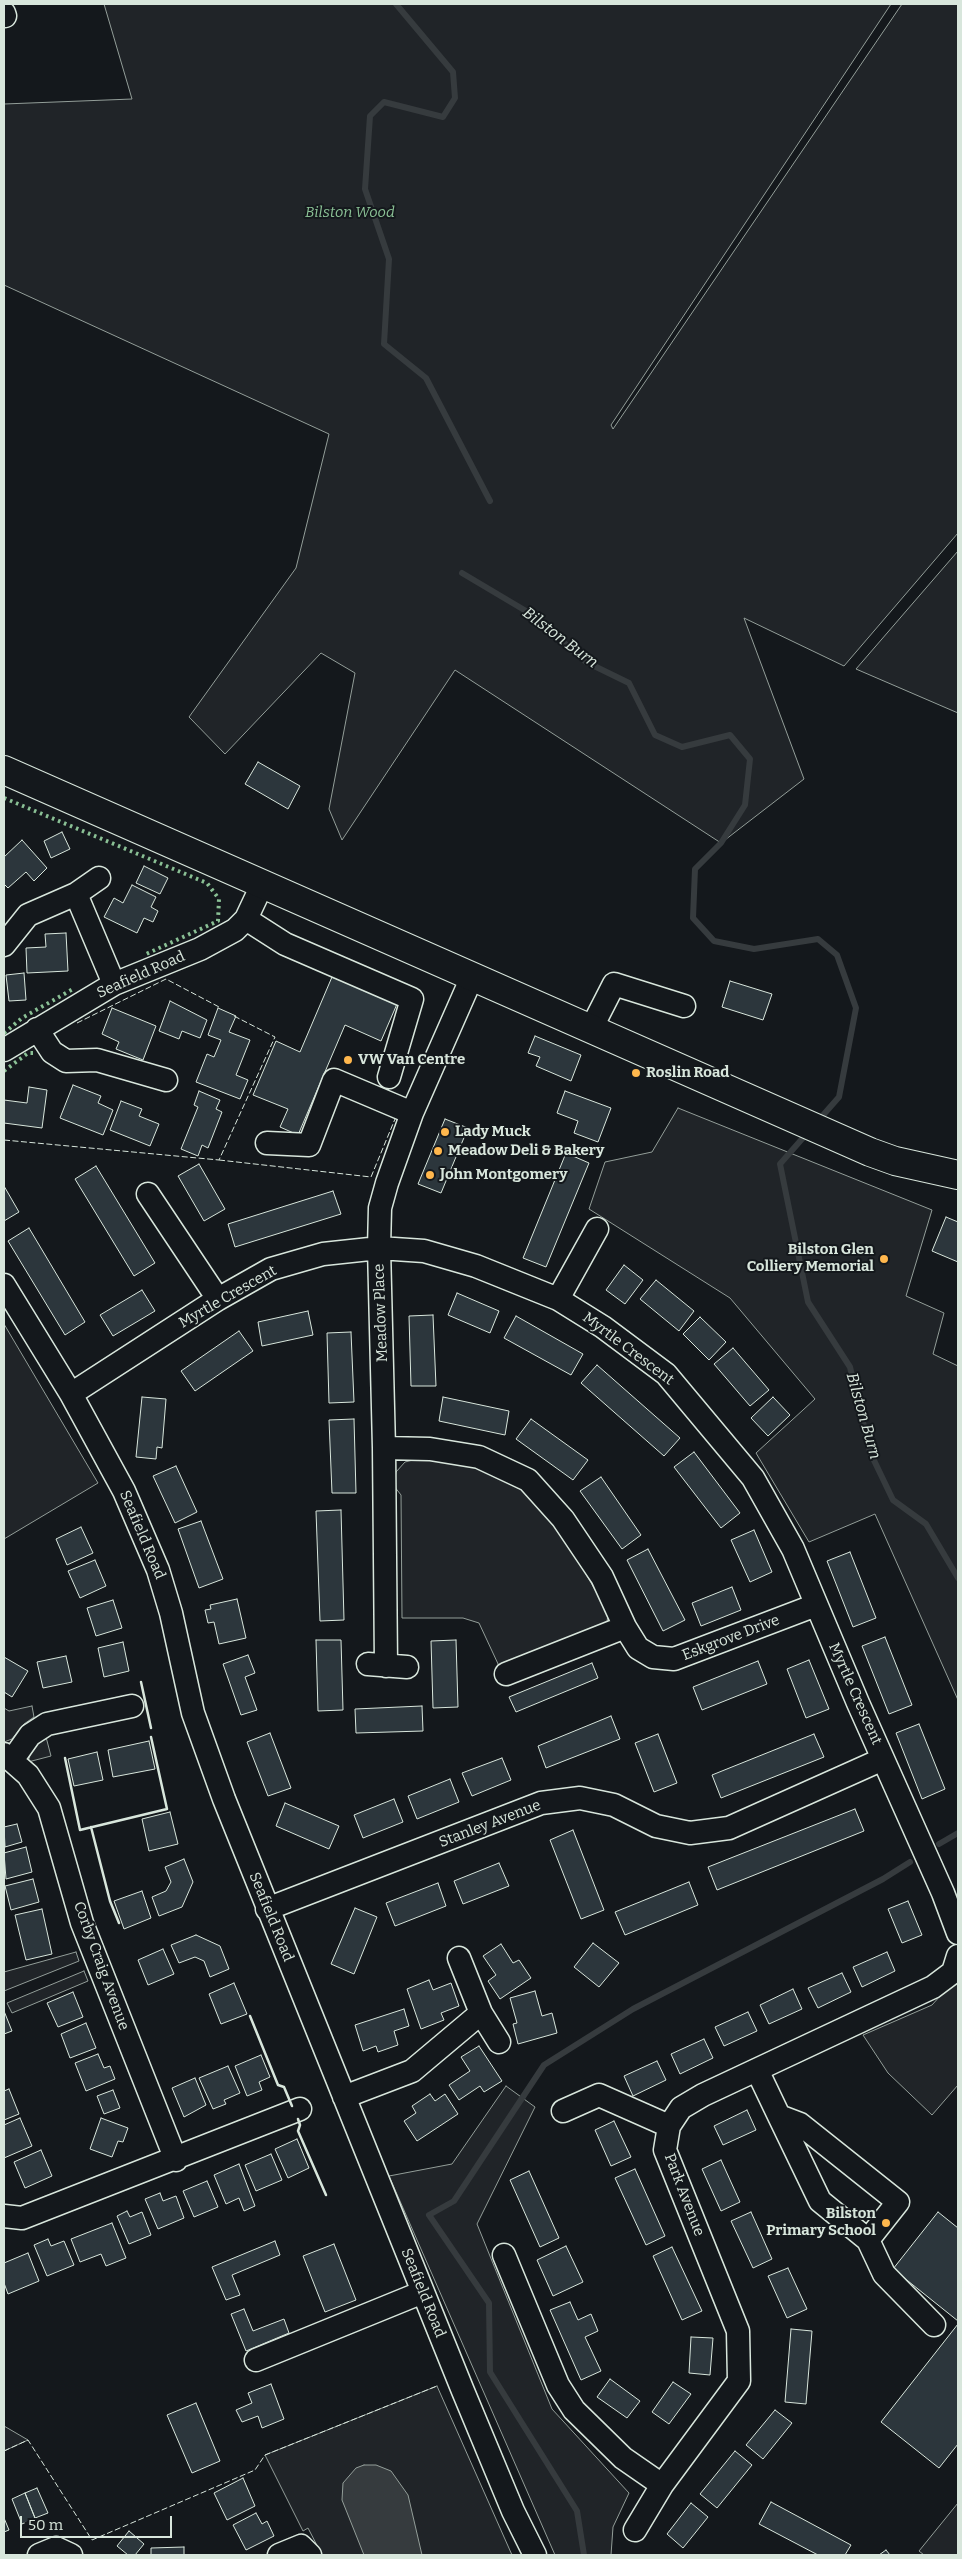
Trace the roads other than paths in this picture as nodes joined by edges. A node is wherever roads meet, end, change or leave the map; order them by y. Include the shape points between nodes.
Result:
1 (4, 770) edge
2 (99, 878) dead end
3 (262, 885) junction
4 (76, 894) junction
5 (246, 919) junction
6 (4, 944) edge
7 (472, 978) junction
8 (114, 984) junction
9 (684, 1006) dead end
10 (37, 1029) junction
11 (591, 1029) junction
12 (4, 1050) edge
13 (389, 1077) dead end
14 (166, 1080) dead end
15 (412, 1113) junction
16 (267, 1143) dead end
17 (958, 1157) edge
18 (925, 1167) junction
19 (958, 1175) edge
20 (148, 1194) dead end
21 (598, 1229) dead end
22 (379, 1248) junction
23 (4, 1286) edge
24 (218, 1299) junction
25 (558, 1299) junction
26 (71, 1394) junction
27 (384, 1448) junction
28 (816, 1605) junction
29 (625, 1626) junction
30 (387, 1666) dead end
31 (506, 1674) dead end
32 (132, 1706) dead end
33 (8, 1757) edge
34 (883, 1759) junction
35 (951, 1890) edge
36 (267, 1909) junction
37 (958, 1933) edge
38 (958, 1956) edge
39 (459, 1958) dead end
40 (481, 2012) junction
41 (500, 2042) dead end
42 (757, 2070) junction
43 (344, 2097) junction
44 (300, 2109) dead end
45 (563, 2111) dead end
46 (779, 2116) junction
47 (669, 2126) junction
48 (176, 2160) junction
49 (4, 2216) edge
50 (868, 2240) junction
51 (504, 2256) dead end
52 (423, 2292) junction
53 (934, 2325) dead end
54 (256, 2360) dead end
55 (662, 2485) junction
56 (635, 2530) dead end
57 (39, 2555) edge
58 (71, 2555) edge
59 (279, 2555) edge
60 (310, 2555) edge
61 (535, 2555) edge

1 - 3 main road
2 - 4 street
3 - 5 street, Seafield Road
3 - 7 main road
4 - 6 street via 28,915
4 - 8 street
5 - 8 street, Seafield Road via 235,930 200,949
5 - 13 street via 285,944 412,999
7 - 11 main road
7 - 15 street, Meadow Place
8 - 10 street, Seafield Road
9 - 11 street via 614,984
10 - 12 street, Seafield Road
10 - 14 street via 52,1052 66,1061 97,1060
11 - 18 main road via 825,1132 896,1161
15 - 16 street via 334,1080 309,1145
15 - 22 street, Meadow Place via 386,1183 380,1208
17 - 18 main road
18 - 19 main road
20 - 24 street
21 - 25 street
22 - 24 street, Myrtle Crescent via 323,1254 271,1269
22 - 25 street, Myrtle Crescent via 424,1251
22 - 27 street, Meadow Place
23 - 26 street, Seafield Road
24 - 26 street, Myrtle Crescent
25 - 28 street, Myrtle Crescent via 603,1327 666,1374 705,1418 753,1478 793,1549
26 - 36 street, Seafield Road via 124,1491 158,1570 172,1613 193,1713
27 - 29 street, Eskgrove Drive via 430,1449 479,1457 528,1480 563,1519 596,1569
27 - 30 street, Meadow Place
28 - 29 street, Eskgrove Drive via 674,1659 653,1657 638,1648
28 - 34 street, Myrtle Crescent
29 - 31 street
32 - 33 street via 47,1724 30,1735
33 - 48 street, Corby Craig Avenue via 28,1775 49,1808 82,1923
34 - 35 street, Myrtle Crescent
34 - 36 street, Stanley Avenue via 729,1828 690,1832 656,1826 614,1805 580,1798 541,1803
35 - 37 street, Myrtle Crescent
36 - 43 street, Seafield Road
38 - 42 street, Park Avenue via 953,1972 932,1988
39 - 40 street
40 - 41 street
40 - 43 street via 412,2071
42 - 46 street
42 - 47 street, Park Avenue via 681,2108
43 - 52 street, Seafield Road
44 - 48 street
45 - 47 street via 600,2095
46 - 50 street via 820,2201
46 - 50 street via 800,2124 898,2202
47 - 55 street, Park Avenue via 665,2150 738,2331 739,2381
48 - 49 street via 22,2218
50 - 53 street via 884,2274
51 - 55 street via 558,2385 574,2410 623,2458
52 - 54 street
52 - 61 street, Seafield Road via 513,2511
55 - 56 street, Park Avenue
57 - 58 street via 56,2548
59 - 60 street via 302,2546

